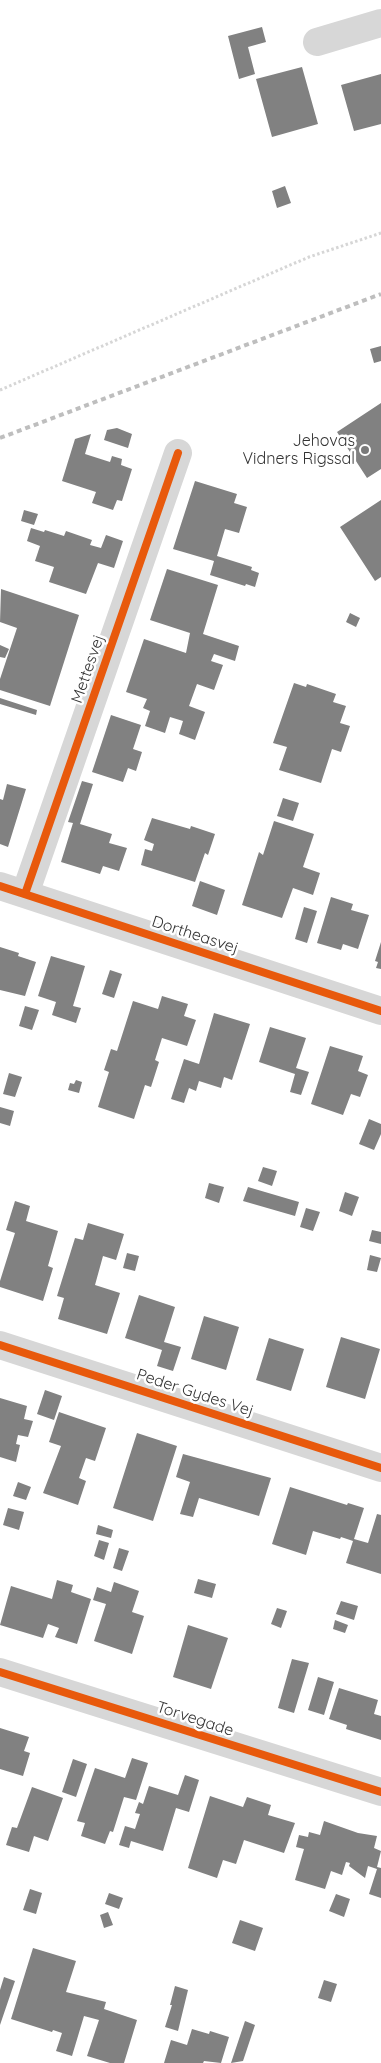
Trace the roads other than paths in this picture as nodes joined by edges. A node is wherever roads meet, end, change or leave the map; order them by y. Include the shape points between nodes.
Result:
1 (381, 23) edge
2 (317, 42) dead end
3 (178, 453) dead end
4 (12, 890) edge
5 (381, 1011) edge
6 (0, 1345) edge
7 (381, 1468) edge
8 (0, 1672) edge
9 (381, 1792) edge

1 - 2 street
3 - 4 street, Mettesvej
4 - 5 street, Dortheasvej
6 - 7 street, Peder Gydes Vej
8 - 9 street, Torvegade

